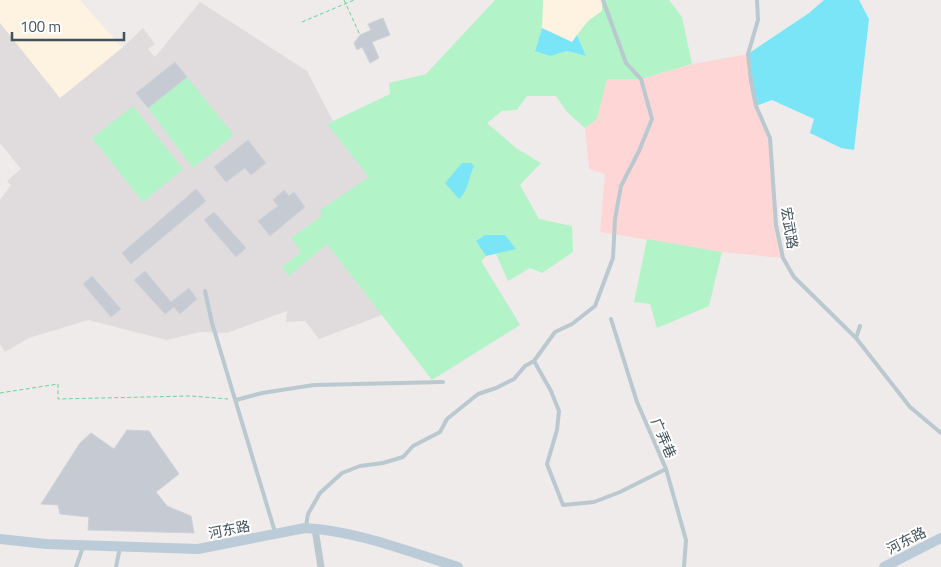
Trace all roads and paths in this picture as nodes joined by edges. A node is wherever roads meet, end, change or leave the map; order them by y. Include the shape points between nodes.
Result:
1 (344, 0) edge
2 (354, 0) edge
3 (602, 0) edge
4 (757, 0) edge
5 (346, 3) junction
6 (302, 22) dead end
7 (360, 35) dead end
8 (206, 292) dead end
9 (611, 319) dead end
10 (860, 326) dead end
11 (856, 338) junction
12 (534, 361) junction
13 (444, 382) dead end
14 (0, 393) edge
15 (236, 400) junction
16 (941, 433) edge
17 (666, 469) junction
18 (310, 529) junction
19 (275, 534) junction
20 (941, 538) edge
21 (0, 539) edge
22 (84, 545) junction
23 (120, 547) junction
24 (76, 567) edge
25 (116, 567) edge
26 (321, 567) edge
27 (458, 567) edge
28 (684, 567) edge
29 (884, 567) edge

1 - 5 path
2 - 5 path
3 - 12 lane via 626,63 641,79 652,119 621,186 613,258 600,298 572,324 555,332
4 - 11 lane, 宏武路 via 758,20 748,54 756,106 770,138 776,225 784,258 794,276
5 - 6 path
5 - 7 path
8 - 15 lane via 212,323
9 - 17 lane, 广弄巷 via 637,402
10 - 11 lane
11 - 16 lane, 宏武路 via 910,407
12 - 17 lane via 552,391 559,412 547,464 563,506 594,502
12 - 18 lane via 514,379 478,394 447,419 440,432 413,446 403,458 342,473 320,493 308,514
13 - 15 lane via 314,385
14 - 15 path via 58,384 58,399 192,396
15 - 19 lane
17 - 28 lane, 广弄巷 via 686,540
18 - 19 main road, 河东路
18 - 26 street
18 - 27 main road, 河东路 via 366,539
19 - 23 main road, 河东路 via 198,549
20 - 29 main road, 河东路
21 - 22 main road, 河东路
22 - 23 main road, 河东路
22 - 24 lane
23 - 25 lane

